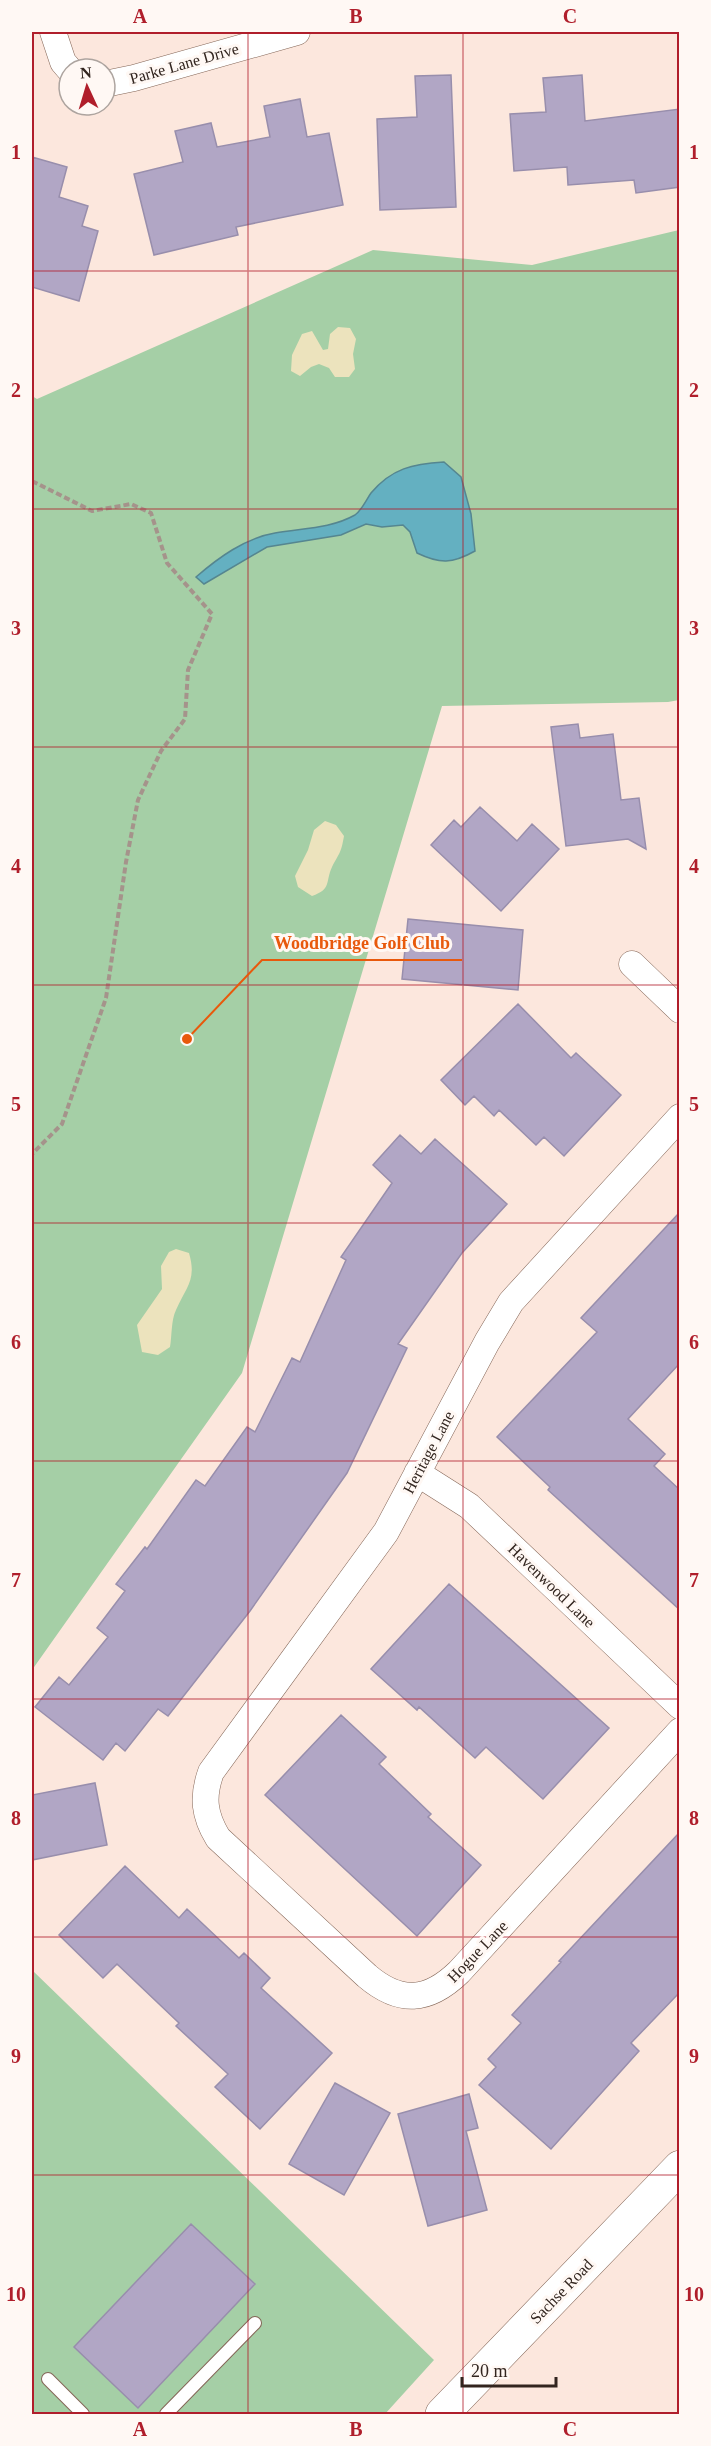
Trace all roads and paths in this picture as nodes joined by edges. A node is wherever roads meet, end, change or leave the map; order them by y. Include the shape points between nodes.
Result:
1 (52, 32) edge
2 (297, 32) edge
3 (61, 57) edge
4 (117, 82) edge
5 (32, 481) edge
6 (632, 964) dead end
7 (680, 1010) edge
8 (680, 1117) edge
9 (32, 1154) edge
10 (417, 1473) junction
11 (680, 1706) edge
12 (680, 1731) edge
13 (204, 1806) joint
14 (680, 2167) edge
15 (255, 2323) dead end
16 (48, 2379) dead end
17 (83, 2415) edge
18 (166, 2415) edge
19 (442, 2415) edge

1 - 3 street
2 - 4 street, Parke Lane Drive
5 - 9 path via 92,511 131,504 151,513 167,563 212,614 188,670 185,719 161,751 138,800 106,998 62,1124
6 - 7 street
8 - 10 street, Heritage Lane via 511,1302
10 - 11 street, Havenwood Lane via 469,1506
10 - 13 street, Heritage Lane via 386,1532 211,1772
12 - 13 street, Hogue Lane via 447,1984 414,1996 396,1994 367,1976 218,1838 208,1823
14 - 19 main road, Sachse Road
15 - 18 lane
16 - 17 lane

